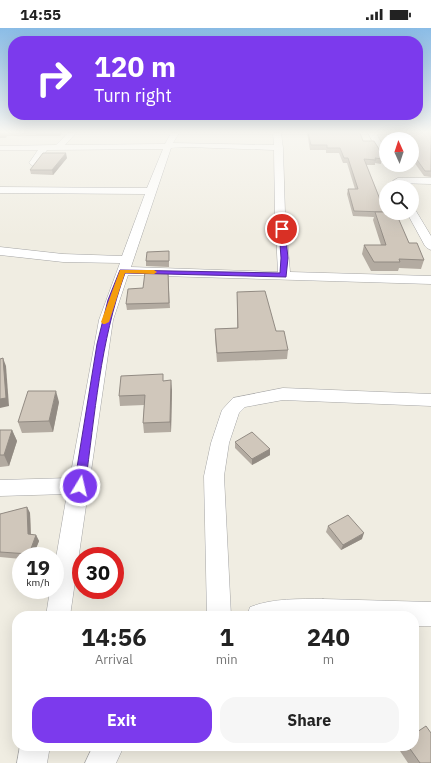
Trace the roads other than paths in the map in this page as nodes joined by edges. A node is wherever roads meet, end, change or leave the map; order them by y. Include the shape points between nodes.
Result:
1 (161, 167) edge
2 (279, 167) edge
3 (431, 181) edge
4 (419, 182) edge
5 (0, 190) edge
6 (151, 191) junction
7 (416, 220) edge
8 (431, 246) edge
9 (0, 251) edge
10 (124, 266) junction
11 (284, 275) junction
12 (431, 280) edge
13 (431, 400) edge
14 (80, 486) junction
15 (0, 488) edge
16 (59, 611) edge
17 (219, 611) edge
18 (297, 611) edge
19 (343, 611) edge
20 (419, 614) edge
21 (431, 614) edge
22 (34, 751) edge
23 (106, 751) edge
24 (32, 763) edge
25 (100, 763) edge

1 - 6 street
2 - 11 street
3 - 4 street
5 - 6 street
6 - 10 street
7 - 8 street
9 - 10 street
10 - 11 street
10 - 14 street via 108,313 101,344
11 - 12 street
13 - 17 street via 283,394 239,402 231,410 220,443 214,476
14 - 15 street
14 - 16 street
18 - 19 street
20 - 21 street
22 - 24 street
23 - 25 street

